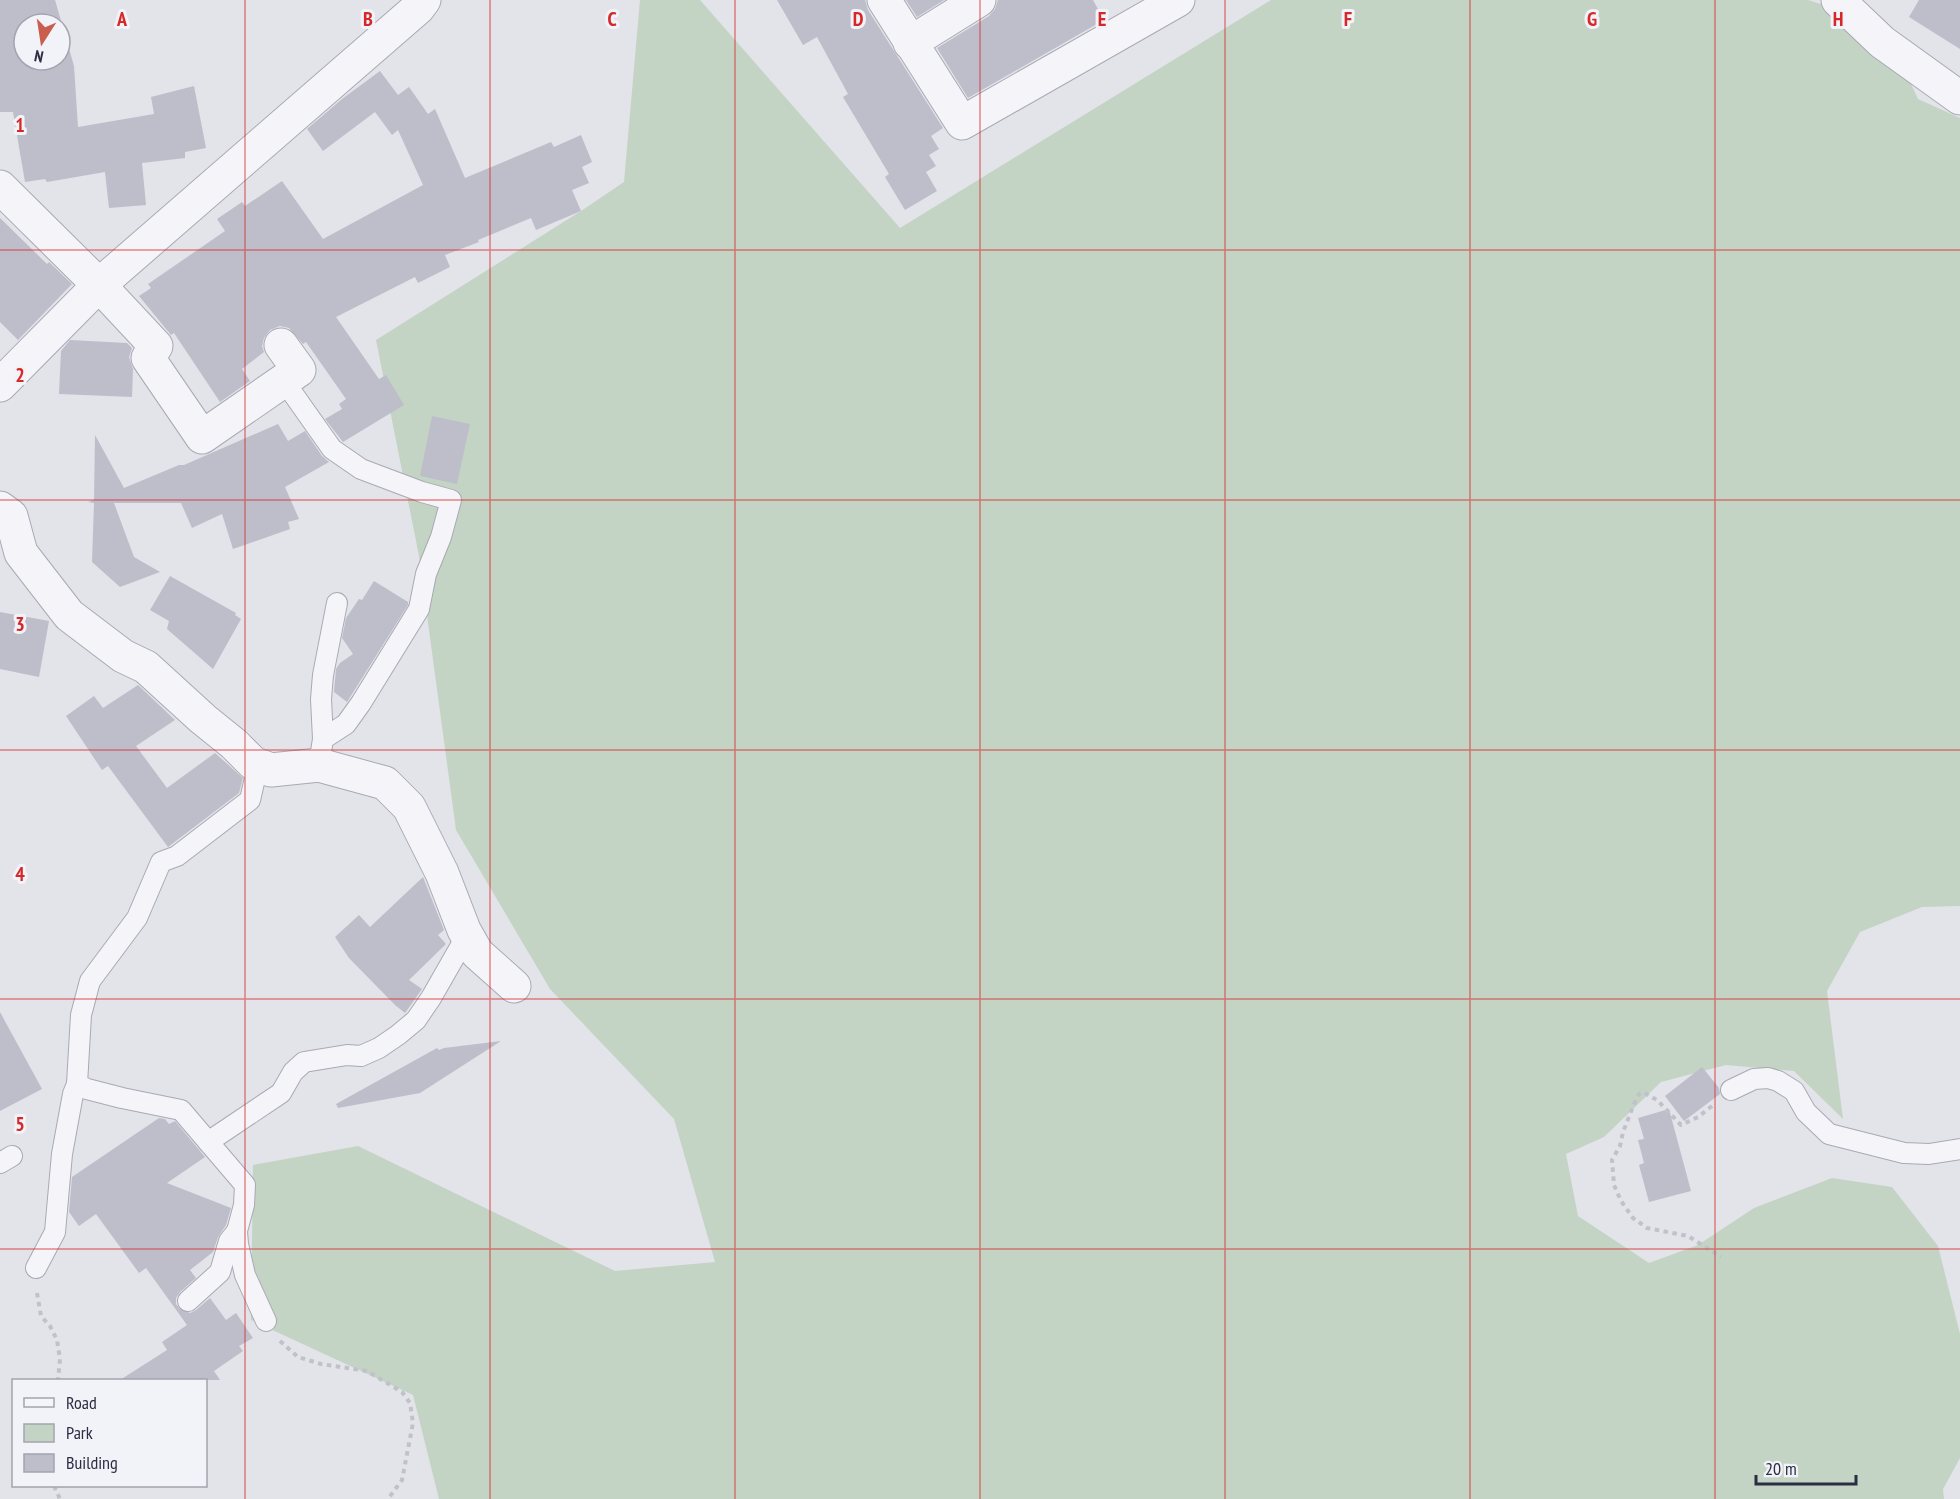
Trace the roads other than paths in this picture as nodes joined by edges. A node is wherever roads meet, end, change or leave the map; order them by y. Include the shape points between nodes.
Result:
1 (424, 0) edge
2 (884, 0) edge
3 (979, 0) edge
4 (1178, 0) edge
5 (1838, 0) edge
6 (910, 44) junction
7 (1960, 98) edge
8 (0, 187) edge
9 (99, 285) junction
10 (281, 345) dead end
11 (284, 381) junction
12 (0, 385) edge
13 (0, 508) edge
14 (337, 603) dead end
15 (321, 752) junction
16 (258, 765) junction
17 (467, 935) junction
18 (514, 986) dead end
19 (77, 1084) junction
20 (1731, 1090) road end
21 (208, 1142) junction
22 (1960, 1149) edge
23 (237, 1231) junction
24 (36, 1268) road end
25 (188, 1301) dead end
26 (266, 1321) road end

1 - 9 street
2 - 6 street
3 - 6 street
4 - 6 street via 962,123
5 - 7 street via 1882,42
8 - 9 street
9 - 11 street via 156,346 148,358 202,437
9 - 12 street
10 - 11 street via 298,370
11 - 15 lane via 332,450 361,469 451,500 426,574 419,609 362,703
13 - 16 street via 11,516 21,553 69,615 123,656 146,667
14 - 15 lane via 323,675
15 - 16 street via 271,770
15 - 17 street via 385,783 410,807
16 - 19 lane via 250,800 177,856 161,862 137,918 90,981 81,1016
17 - 18 street via 477,953
17 - 21 lane via 421,1013 398,1035 361,1056 304,1062 293,1072 281,1094
19 - 21 lane via 181,1110
19 - 24 lane via 63,1143 55,1232
20 - 22 lane via 1754,1079 1768,1078 1794,1091 1806,1112 1829,1134 1904,1153
21 - 23 lane via 245,1185
23 - 25 lane via 229,1241 220,1272
23 - 26 lane via 245,1275

